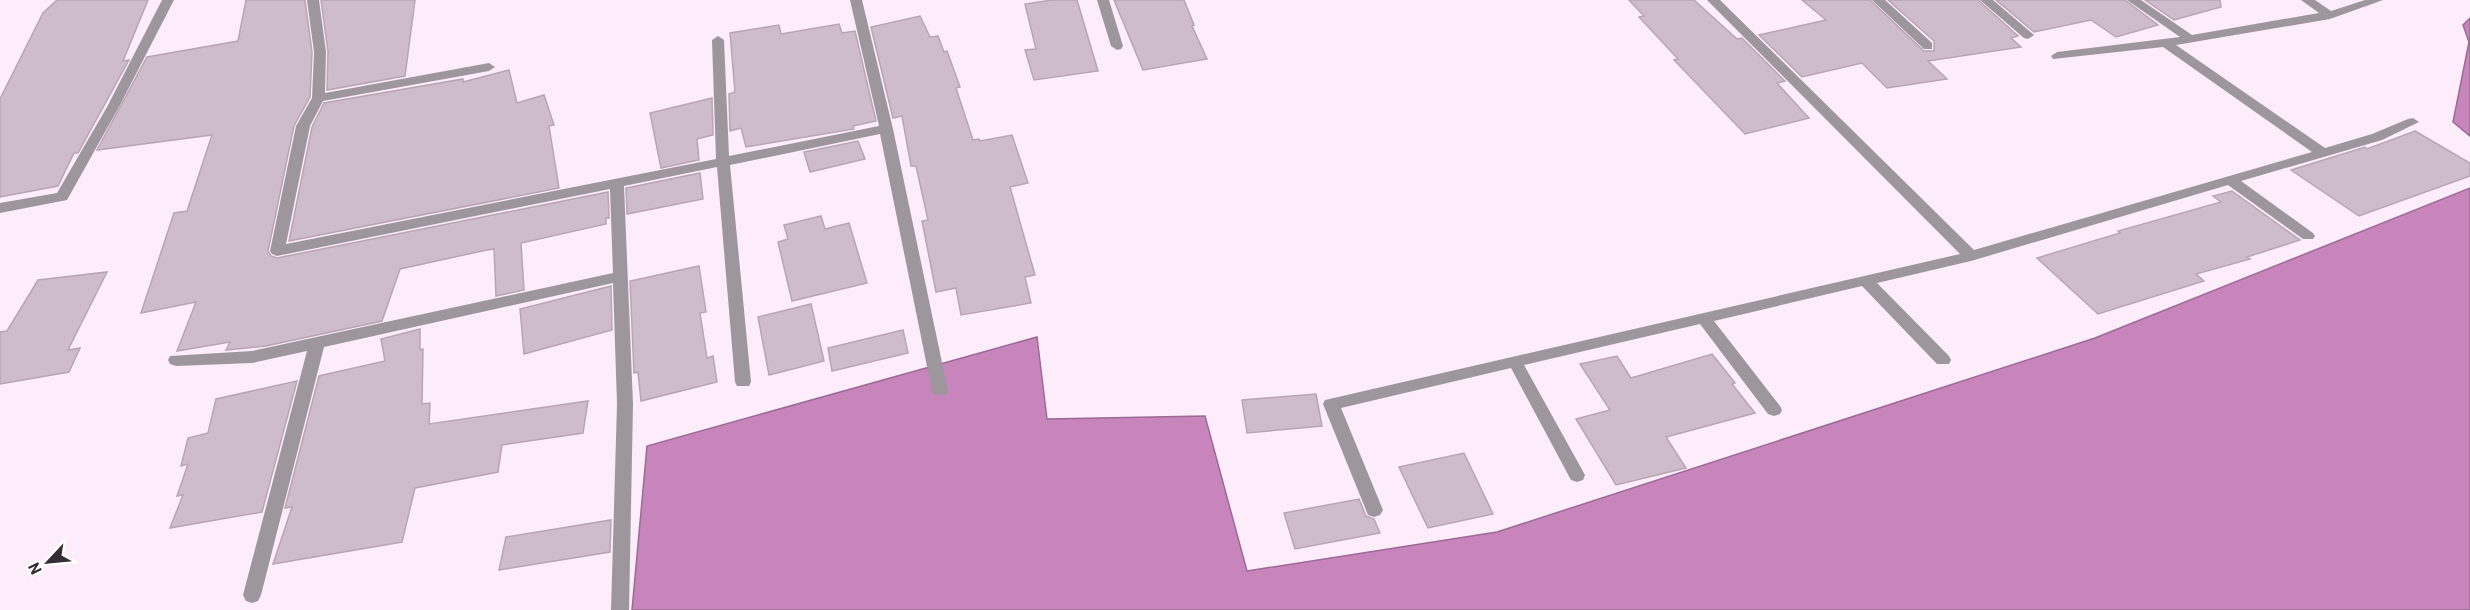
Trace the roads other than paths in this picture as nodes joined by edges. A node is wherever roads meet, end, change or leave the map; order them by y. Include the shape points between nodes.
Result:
1 (168, 0) edge
2 (313, 0) edge
3 (856, 0) edge
4 (1103, 0) edge
5 (1713, 0) edge
6 (1878, 0) edge
7 (1986, 0) edge
8 (2133, 0) edge
9 (2307, 0) edge
10 (2377, 0) edge
11 (2330, 15) junction
12 (2028, 35) dead end
13 (2188, 37) junction
14 (718, 40) dead end
15 (2165, 43) junction
16 (1117, 46) dead end
17 (1928, 46) dead end
18 (2057, 56) dead end
19 (489, 67) dead end
20 (318, 98) junction
21 (2413, 122) dead end
22 (886, 129) junction
23 (2323, 153) junction
24 (723, 163) junction
25 (2230, 180) junction
26 (617, 183) junction
27 (0, 208) edge
28 (2308, 236) dead end
29 (1971, 256) junction
30 (619, 277) junction
31 (1866, 280) junction
32 (1704, 318) junction
33 (316, 343) junction
34 (176, 360) dead end
35 (1942, 360) dead end
36 (1515, 362) junction
37 (743, 382) dead end
38 (940, 391) dead end
39 (1774, 410) dead end
40 (1577, 475) dead end
41 (1374, 510) dead end
42 (252, 596) dead end
43 (620, 610) edge

1 - 27 street via 62,197
2 - 20 street via 320,52
3 - 22 street
4 - 16 street
5 - 29 street
6 - 17 street
7 - 12 street
8 - 13 street
9 - 11 street
10 - 11 street
11 - 13 street
13 - 15 street
14 - 24 street
15 - 18 street
15 - 23 street
19 - 20 street
20 - 26 street via 303,126 278,251
21 - 23 street
22 - 24 street
22 - 38 street
23 - 25 street
24 - 26 street
24 - 37 street
25 - 28 street
25 - 29 street
26 - 30 street
29 - 31 street
30 - 33 street
30 - 43 street via 625,404
31 - 32 street
31 - 35 street
32 - 36 street
32 - 39 street
33 - 34 street via 252,357
33 - 42 street
36 - 40 street
36 - 41 street via 1331,404

